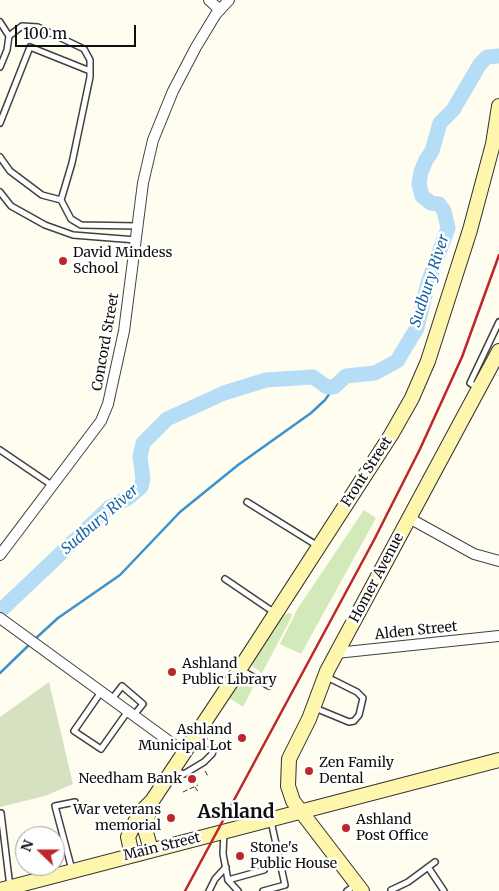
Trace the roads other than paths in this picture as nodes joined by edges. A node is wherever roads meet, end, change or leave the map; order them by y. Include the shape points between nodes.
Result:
1 (209, 0) edge
2 (229, 0) edge
3 (220, 10) junction
4 (0, 22) edge
5 (9, 36) junction
6 (0, 67) edge
7 (90, 71) junction
8 (499, 106) edge
9 (0, 123) edge
10 (0, 157) edge
11 (0, 192) edge
12 (61, 200) junction
13 (137, 226) junction
14 (136, 240) junction
15 (499, 322) edge
16 (499, 351) edge
17 (479, 388) junction
18 (0, 450) edge
19 (53, 486) junction
20 (247, 502) dead end
21 (409, 518) junction
22 (319, 546) junction
23 (0, 555) edge
24 (499, 561) edge
25 (225, 579) dead end
26 (275, 613) junction
27 (3, 620) edge
28 (499, 636) edge
29 (336, 653) junction
30 (239, 669) junction
31 (324, 676) junction
32 (269, 686) dead end
33 (101, 692) junction
34 (112, 699) junction
35 (313, 707) junction
36 (131, 714) junction
37 (195, 736) junction
38 (184, 752) junction
39 (499, 760) edge
40 (172, 769) junction
41 (152, 801) junction
42 (74, 802) dead end
43 (301, 812) junction
44 (2, 813) dead end
45 (270, 820) junction
46 (224, 832) junction
47 (151, 850) junction
48 (132, 855) junction
49 (435, 862) dead end
50 (226, 867) junction
51 (428, 868) junction
52 (264, 870) dead end
53 (72, 871) junction
54 (228, 880) junction
55 (14, 888) edge
56 (355, 889) edge
57 (209, 891) edge
58 (238, 891) edge
59 (265, 891) edge
60 (391, 891) edge
61 (444, 891) edge

1 - 3 street
2 - 3 street, Concord Street
3 - 13 street, Concord Street via 173,91 153,140
4 - 5 lane
5 - 6 lane
5 - 7 lane via 22,26 38,27 84,48 90,60
7 - 9 lane via 30,47
7 - 12 lane via 83,115
8 - 22 street, Front Street via 480,194 420,381 398,423
10 - 12 lane via 10,171 26,184 42,195
11 - 14 lane via 11,206 44,225 73,235
12 - 13 lane via 71,219 81,225
13 - 14 street, Concord Street
14 - 19 street, Concord Street via 124,330 108,404 102,421
15 - 17 lane via 470,383
16 - 17 street, Homer Avenue
17 - 21 street, Homer Avenue
18 - 19 lane
19 - 23 street, Concord Street
20 - 22 lane
21 - 24 street via 474,554
21 - 29 street, Homer Avenue
22 - 26 street, Front Street
25 - 26 lane
26 - 30 street, Front Street
27 - 33 street
28 - 29 street, Alden Street
29 - 31 street, Homer Avenue
30 - 32 lane
30 - 37 street, Front Street
31 - 35 street, Homer Avenue
31 - 35 lane via 358,692 363,698 359,714 349,722
33 - 34 street
33 - 36 lane via 74,731 101,749
34 - 36 street
34 - 36 lane via 122,686 143,704
35 - 43 street, Homer Avenue via 289,763 289,790
36 - 38 street
37 - 38 street, Front Street
37 - 40 lane via 212,745 212,754 183,774
38 - 40 street, Front Street
39 - 43 street, Main Street
40 - 41 street, Front Street via 164,787
41 - 47 street, Front Street via 145,826
41 - 48 street, Front Street via 139,814 130,832 128,840
42 - 53 lane via 55,806
43 - 45 street, Main Street
43 - 56 street, Homer Avenue
44 - 55 lane
45 - 46 street, Main Street
45 - 59 lane via 285,885
46 - 47 street, Main Street
46 - 50 lane
47 - 48 street, Main Street
48 - 53 street, Main Street
49 - 51 lane
50 - 54 lane
50 - 57 lane
51 - 60 lane
51 - 61 lane
52 - 54 lane
53 - 55 street, Main Street
54 - 58 lane

